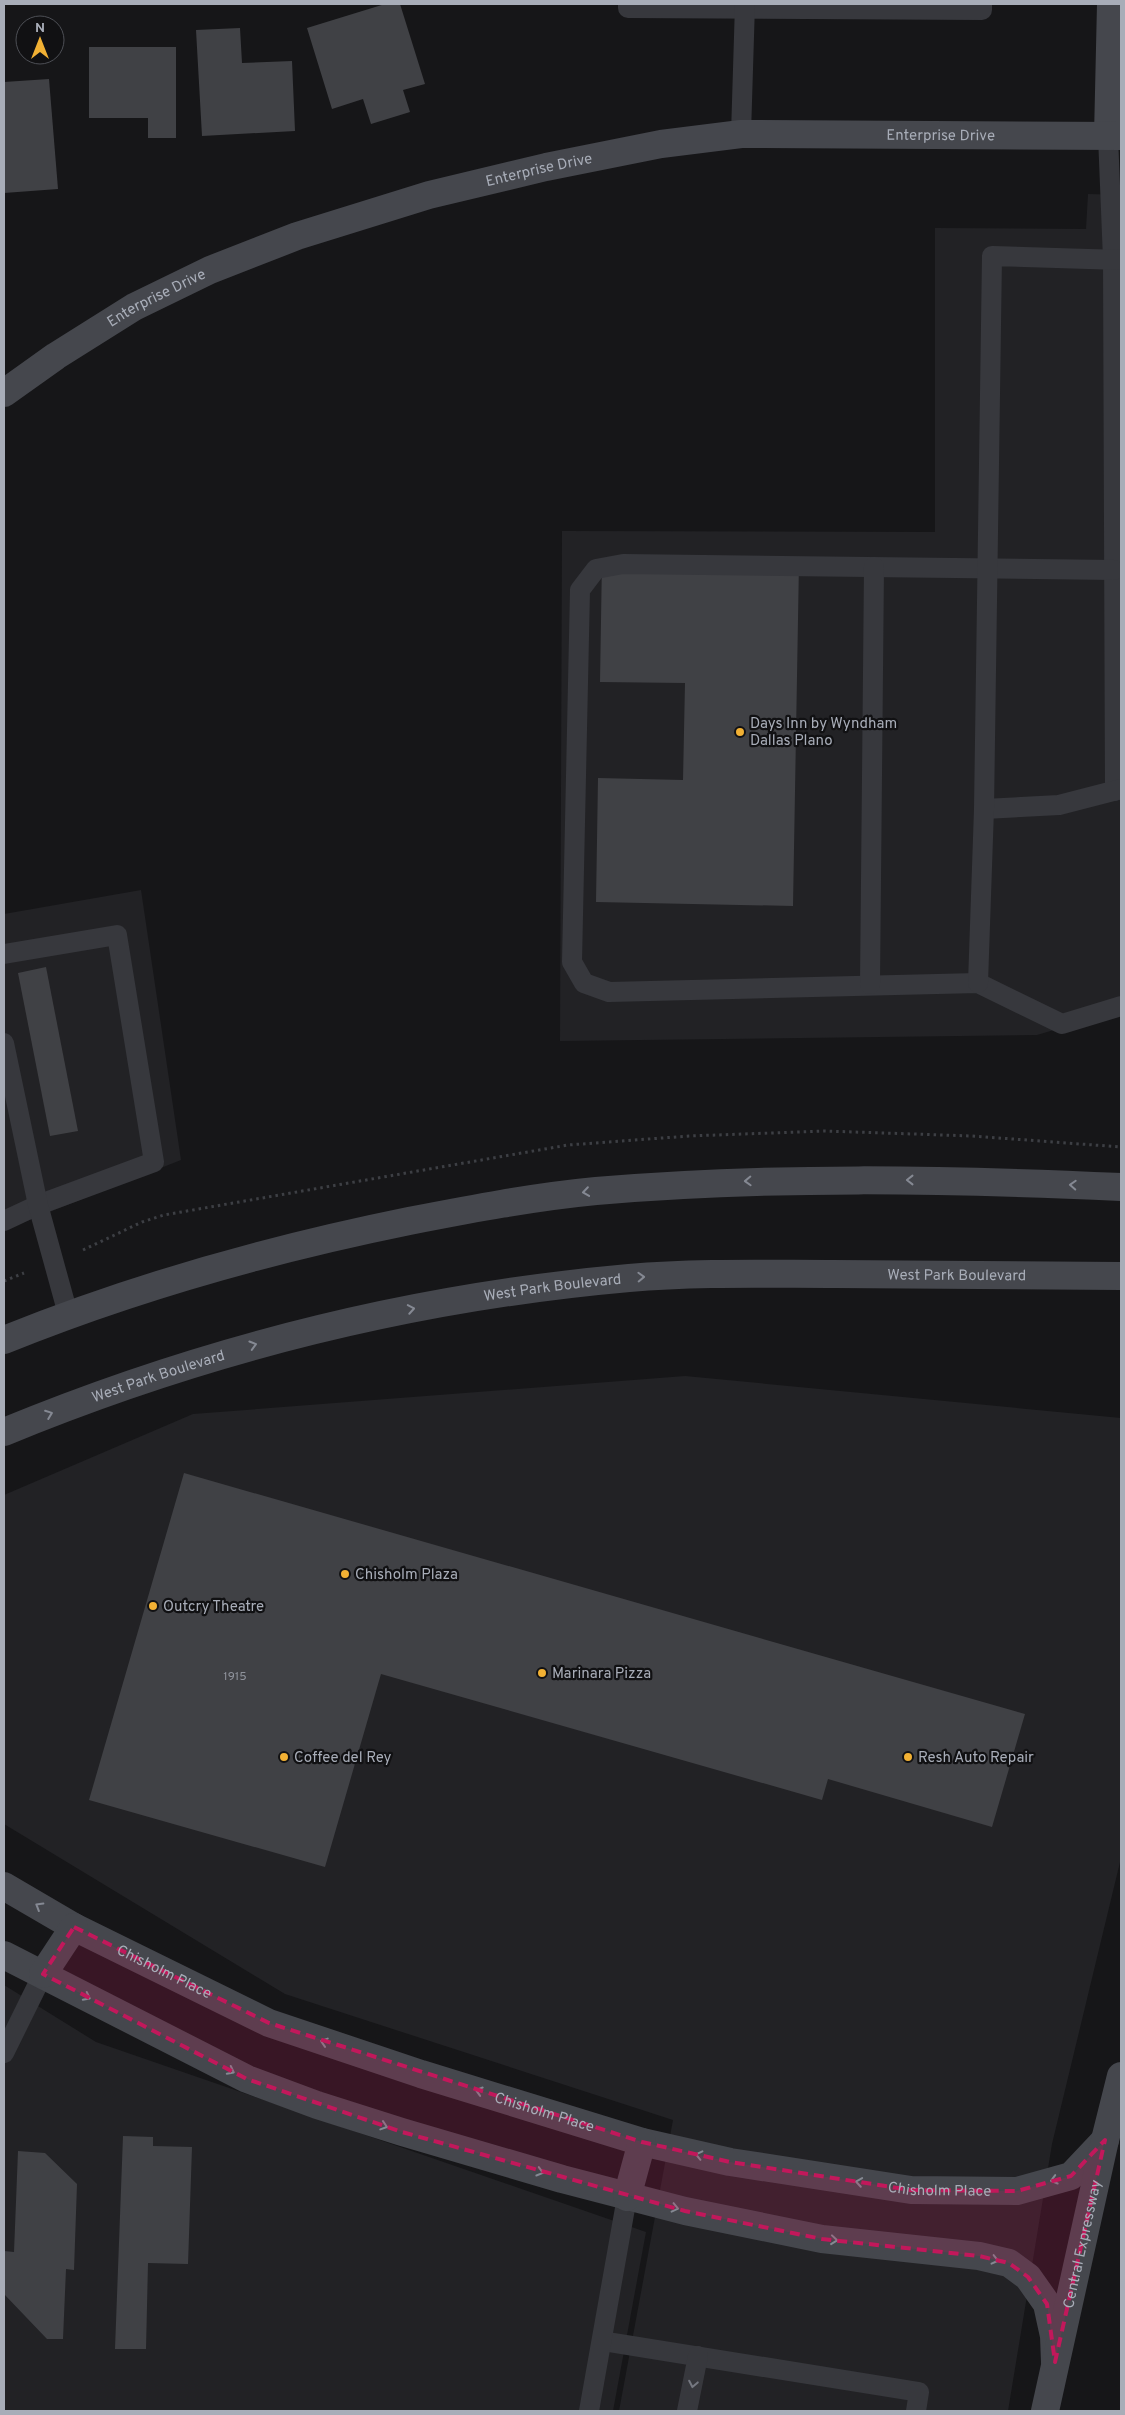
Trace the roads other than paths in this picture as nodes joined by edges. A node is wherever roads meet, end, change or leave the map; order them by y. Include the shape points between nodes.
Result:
1 (628, 4) edge
2 (982, 4) edge
3 (1111, 4) edge
4 (745, 6) edge
5 (741, 134) junction
6 (1115, 136) edge
7 (1117, 260) edge
8 (4, 393) edge
9 (874, 567) junction
10 (987, 568) junction
11 (1114, 570) junction
12 (1118, 790) edge
13 (984, 809) junction
14 (4, 954) edge
15 (978, 983) junction
16 (870, 984) junction
17 (1121, 1006) edge
18 (4, 1043) edge
19 (1121, 1187) edge
20 (38, 1206) junction
21 (4, 1222) edge
22 (1121, 1276) edge
23 (68, 1314) junction
24 (4, 1340) edge
25 (4, 1432) edge
26 (4, 1886) edge
27 (74, 1927) junction
28 (4, 1955) edge
29 (43, 1974) junction
30 (4, 2053) edge
31 (1121, 2076) edge
32 (1105, 2140) junction
33 (642, 2142) junction
34 (627, 2197) junction
35 (602, 2341) junction
36 (698, 2356) junction
37 (1055, 2362) junction
38 (589, 2411) edge
39 (688, 2411) edge
40 (916, 2411) edge
41 (1045, 2411) edge

1 - 4 lane via 628,8
2 - 4 lane via 982,10
3 - 6 street
4 - 5 lane
5 - 6 street, Enterprise Drive
5 - 8 street, Enterprise Drive via 662,144 546,166 429,196 297,236 210,270 134,307
6 - 7 lane
7 - 10 lane via 992,256
7 - 11 lane
9 - 10 lane
9 - 16 lane
9 - 16 lane via 624,564 596,569 585,583 580,590 572,962 584,983 609,992
10 - 11 lane
10 - 13 lane
11 - 12 lane
12 - 13 lane via 1059,805
13 - 15 lane
14 - 20 lane via 117,935 154,1162
15 - 16 lane
15 - 17 lane via 1062,1024
18 - 20 lane
19 -> 23 street via 971,1180 756,1181 593,1191 470,1209 353,1232 224,1264
20 - 21 lane
20 - 23 lane
25 -> 22 street, West Park Boulevard via 136,1381 257,1344 395,1312 519,1290 631,1278 736,1274
23 - 24 street
27 -> 26 street, Chisholm Place
27 - 29 street
33 -> 27 street, Chisholm Place via 269,2023
28 - 29 street
29 - 30 lane
29 -> 34 street via 247,2079 402,2132
31 - 32 street, Central Expressway
32 -> 33 street, Chisholm Place via 1071,2176 1017,2191 911,2190 730,2162
32 - 37 street, Central Expressway
33 - 34 street
34 - 35 lane
34 -> 37 street via 822,2239 979,2256 1009,2263 1028,2277 1047,2304 1054,2336
35 - 36 lane
35 - 38 lane
36 -> 39 lane
36 - 40 lane via 919,2392
37 - 41 street, Central Expressway

